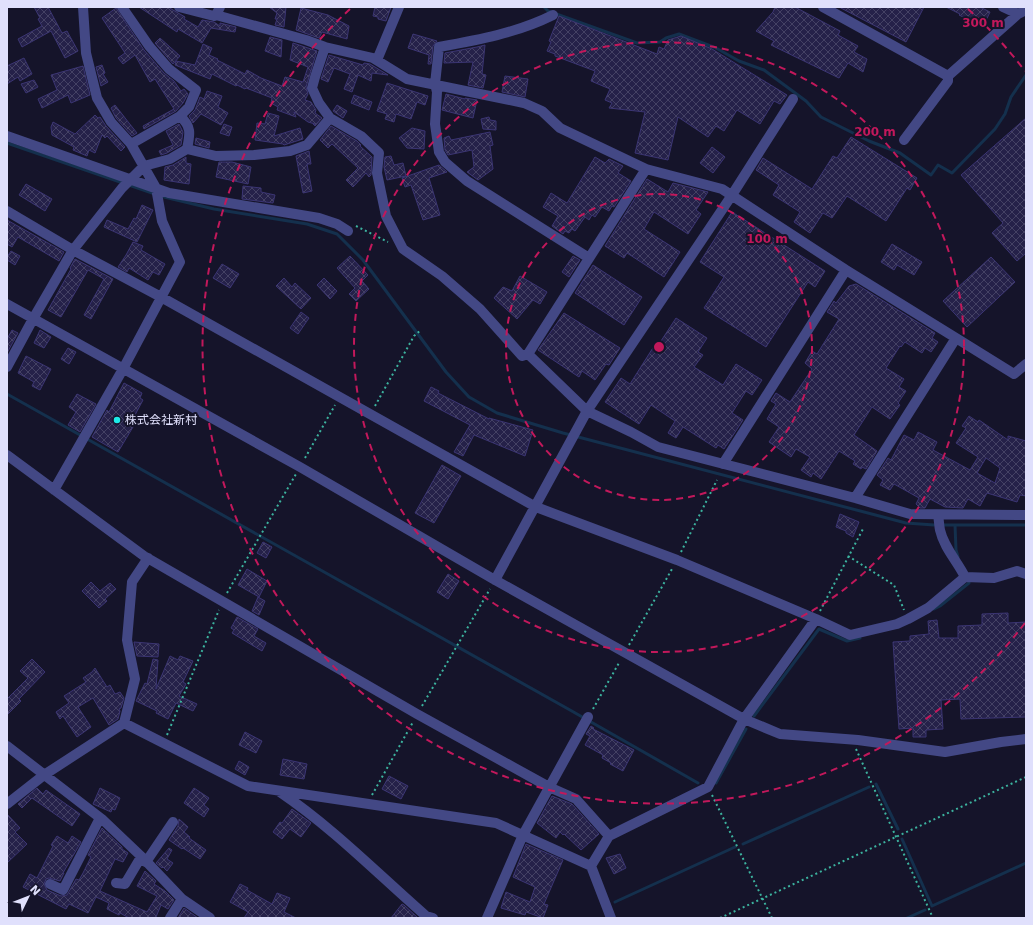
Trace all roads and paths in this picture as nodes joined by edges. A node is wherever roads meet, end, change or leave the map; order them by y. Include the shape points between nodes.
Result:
1 (83, 7) edge
2 (179, 7) edge
3 (399, 7) edge
4 (823, 7) edge
5 (1003, 7) edge
6 (128, 8) edge
7 (218, 11) edge
8 (1022, 12) edge
9 (553, 15) dead end
10 (325, 47) junction
11 (377, 60) junction
12 (948, 76) junction
13 (435, 84) junction
14 (793, 99) dead end
15 (180, 116) junction
16 (330, 118) junction
17 (7, 136) edge
18 (904, 140) dead end
19 (131, 144) junction
20 (187, 149) junction
21 (144, 166) junction
22 (646, 169) junction
23 (126, 183) junction
24 (157, 193) junction
25 (732, 195) junction
26 (7, 211) edge
27 (345, 229) joint
28 (73, 250) junction
29 (403, 250) junction
30 (589, 258) junction
31 (846, 270) junction
32 (161, 297) junction
33 (7, 304) edge
34 (33, 318) junction
35 (421, 330) dead end
36 (956, 338) junction
37 (528, 354) junction
38 (1026, 364) edge
39 (7, 367) edge
40 (123, 369) junction
41 (587, 411) junction
42 (370, 414) junction
43 (7, 456) edge
44 (723, 464) junction
45 (717, 480) dead end
46 (54, 490) junction
47 (855, 498) junction
48 (536, 507) junction
49 (938, 514) junction
50 (1026, 515) edge
51 (864, 527) dead end
52 (262, 532) dead end
53 (848, 556) junction
54 (148, 558) junction
55 (677, 560) junction
56 (1026, 574) edge
57 (965, 578) junction
58 (495, 580) junction
59 (222, 600) junction
60 (908, 619) junction
61 (816, 620) junction
62 (624, 653) junction
63 (417, 714) junction
64 (744, 719) junction
65 (587, 720) joint
66 (124, 723) junction
67 (851, 739) junction
68 (1026, 739) edge
69 (164, 744) junction
70 (7, 746) edge
71 (44, 776) junction
72 (1026, 777) edge
73 (550, 787) junction
74 (708, 787) junction
75 (277, 790) junction
76 (368, 803) junction
77 (7, 804) edge
78 (100, 818) junction
79 (173, 822) dead end
80 (523, 835) junction
81 (609, 836) junction
82 (896, 837) junction
83 (144, 859) junction
84 (591, 866) junction
85 (50, 884) dead end
86 (116, 884) dead end
87 (763, 898) junction
88 (182, 899) junction
89 (207, 917) edge
90 (170, 918) edge
91 (432, 918) edge
92 (487, 918) edge
93 (611, 918) edge
94 (720, 918) edge
95 (772, 918) edge
96 (934, 918) edge

1 - 19 street via 86,53 97,98 112,122
2 - 7 street via 214,16
3 - 11 street
4 - 12 street
5 - 8 street
6 - 15 street via 149,46 170,69 196,90 189,107
7 - 10 street
8 - 12 street
9 - 13 street via 487,38 439,47
10 - 11 street
10 - 16 street via 312,88
11 - 13 street via 407,79
12 - 18 street via 948,82
13 - 22 street via 524,103 542,111 560,128
13 - 30 street via 435,124 439,152 445,162 467,180
14 - 25 street
15 - 19 street
15 - 20 street via 190,132
16 - 20 street via 306,145 290,151 216,156
16 - 29 street via 361,136 379,153 377,173 386,216
17 - 23 street
19 - 21 street
20 - 21 street via 170,159
21 - 23 street
21 - 24 street
22 - 25 street via 722,188
22 - 30 street
23 - 24 street
23 - 28 street
24 - 27 street via 319,218
24 - 32 street via 162,221 180,262
25 - 31 street
25 - 41 street
26 - 28 street
27 - 29 path via 345,223 351,223
28 - 32 street
28 - 34 street
29 - 37 street via 442,276 480,309 522,356
30 - 37 street
31 - 36 street
31 - 44 street
32 - 40 street
32 - 42 street
33 - 34 street
34 - 39 street
34 - 40 street
35 - 42 path via 414,336
36 - 38 street via 1014,374
36 - 47 street
37 - 41 street
40 - 46 street
40 - 58 street via 300,467
41 - 44 street via 658,447
41 - 48 street
42 - 48 street
43 - 46 street
44 - 47 street
45 - 55 path
46 - 54 street
47 - 49 street via 910,514
48 - 55 street
48 - 58 street
49 - 50 street
49 - 57 street via 940,531
51 - 53 path
52 - 59 path
53 - 60 path via 894,585
53 - 61 path
54 - 59 street
54 - 66 street via 132,582 127,640 135,679
55 - 61 street
55 - 62 path
56 - 57 street via 1018,571 994,578
57 - 60 street via 928,608
58 - 62 street
58 - 63 path
59 - 63 street
59 - 69 path
60 - 61 street via 850,636
61 - 64 street
62 - 64 street
62 - 65 path
63 - 73 street
63 - 76 path
64 - 67 street via 780,734
64 - 74 street
65 - 73 street
66 - 69 street
66 - 71 street
67 - 68 street via 945,752
67 - 82 path
69 - 75 street via 248,786
70 - 71 street
71 - 77 street
71 - 78 street
72 - 82 path
73 - 80 street
73 - 81 street via 576,799
74 - 81 street
74 - 87 path
75 - 76 street
75 - 91 street via 304,808 426,916
76 - 80 street via 496,823
78 - 83 street
78 - 85 street via 63,890
79 - 83 street
80 - 84 street
80 - 92 street
81 - 84 street
82 - 87 path
82 - 96 path
83 - 86 street via 125,884
83 - 88 street
84 - 93 street
87 - 94 path
87 - 95 path
88 - 89 street
88 - 90 street

